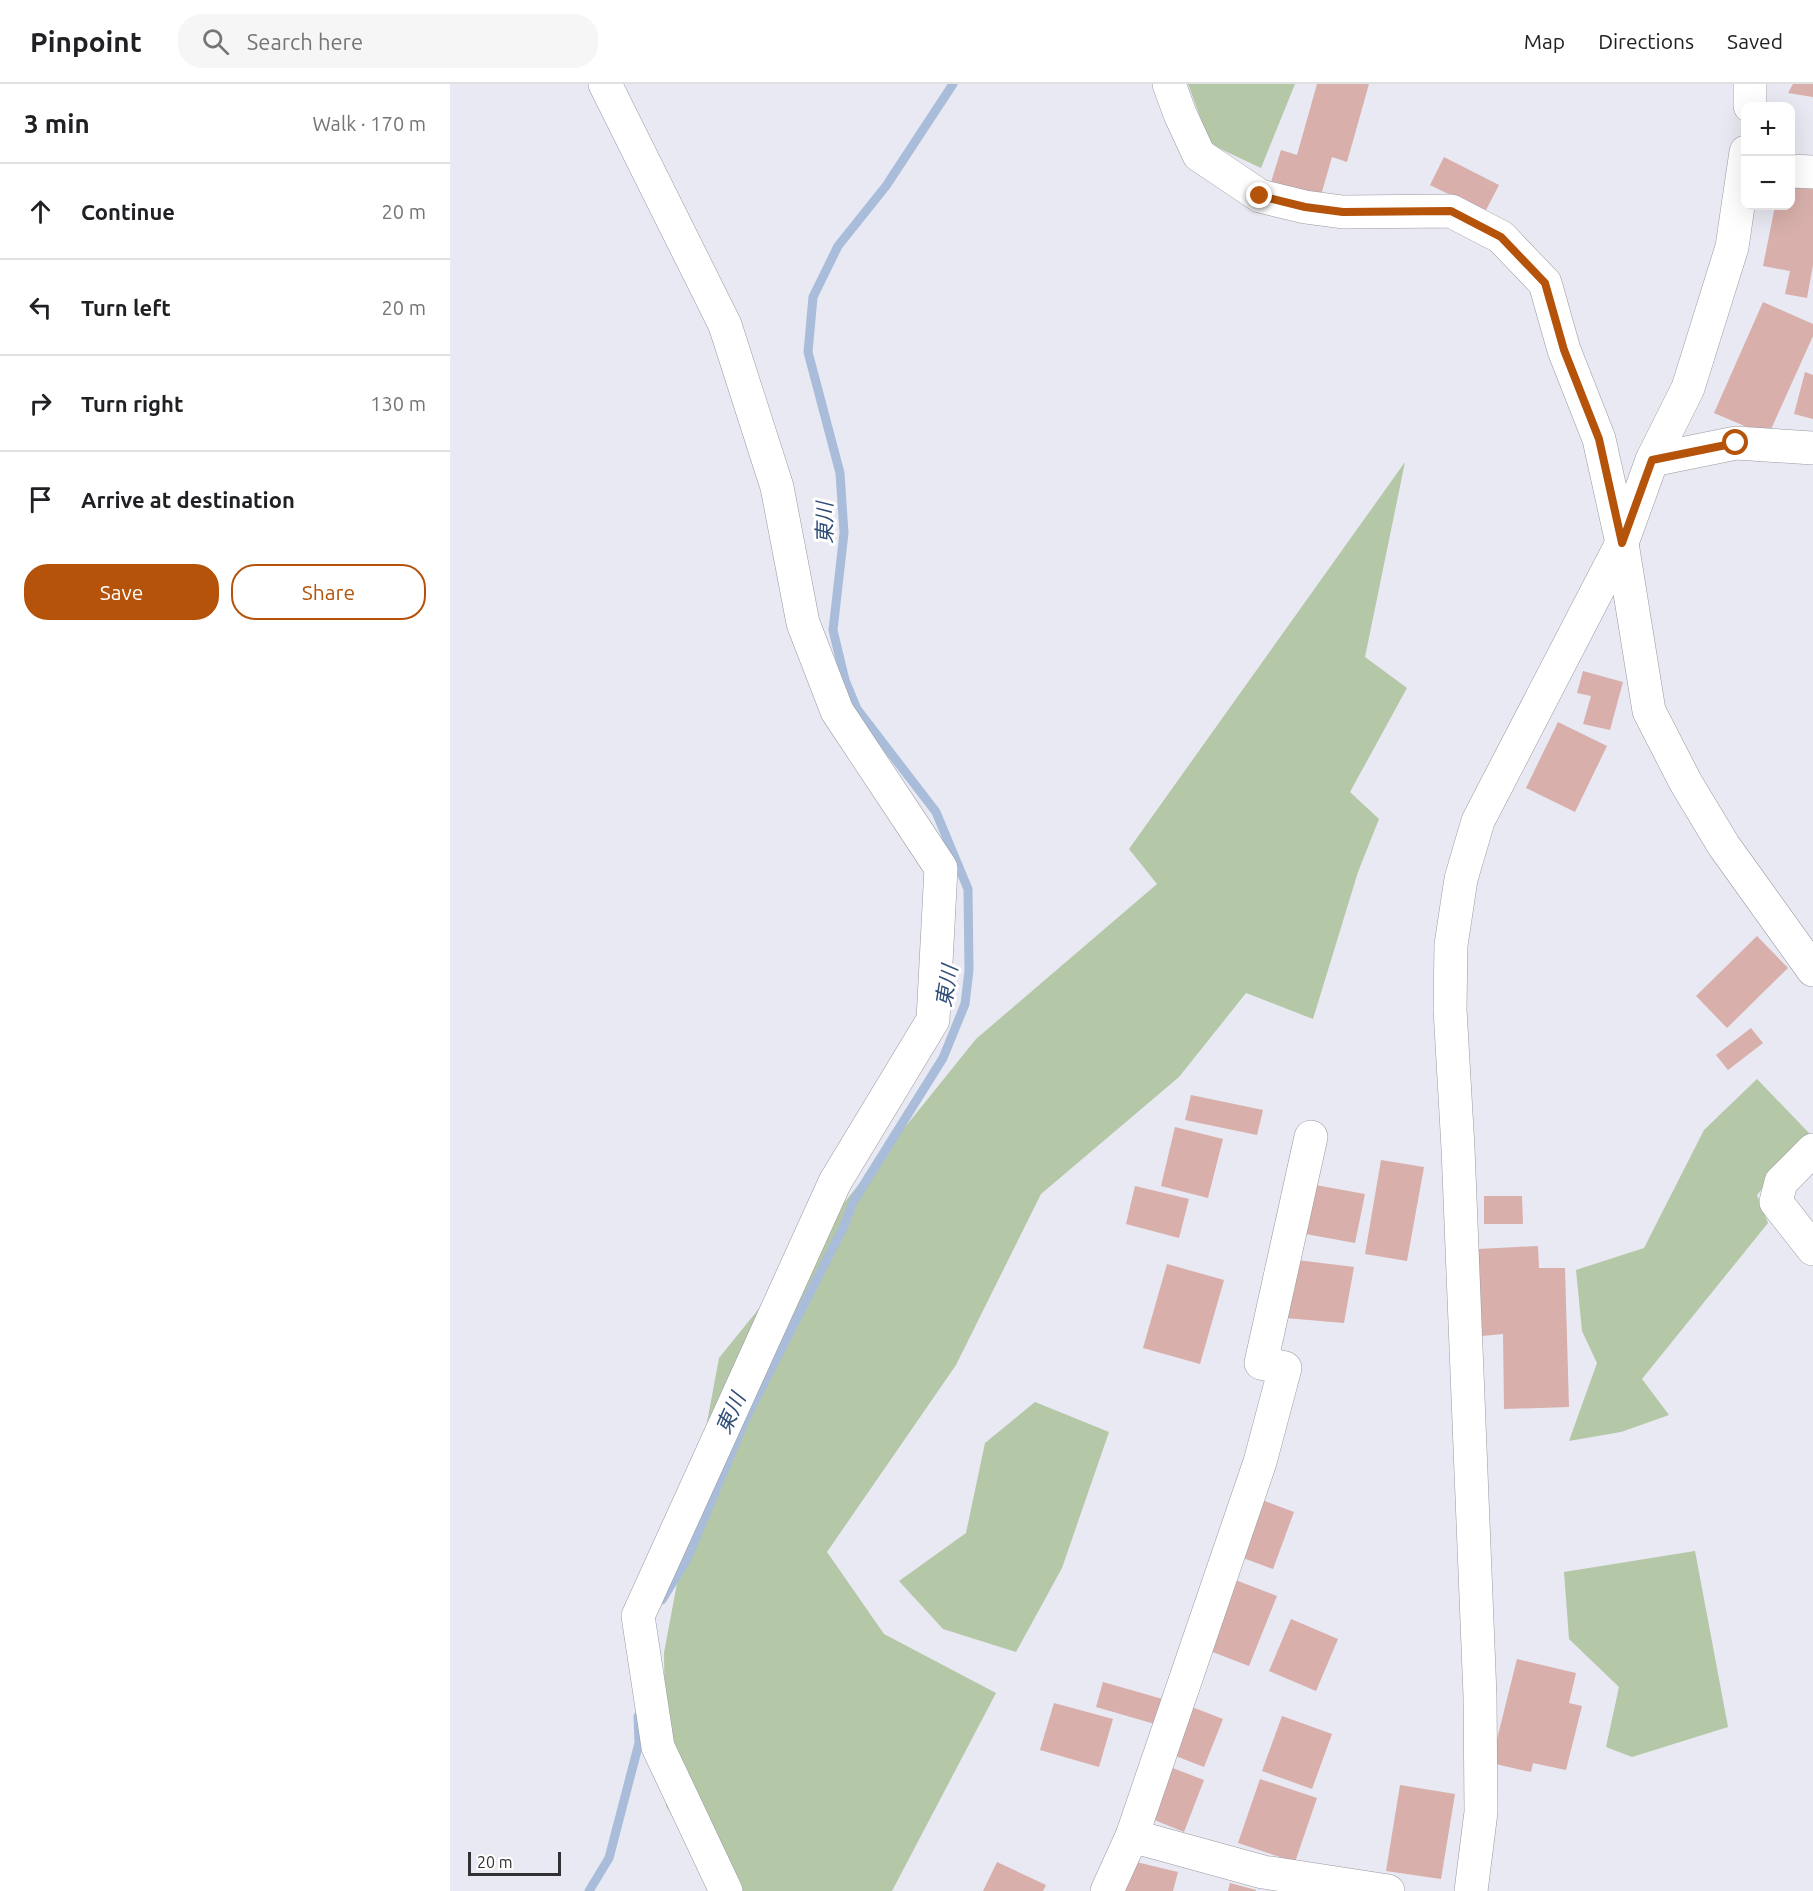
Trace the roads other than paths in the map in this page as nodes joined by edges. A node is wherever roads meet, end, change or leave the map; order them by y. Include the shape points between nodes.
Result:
1 (605, 84) edge
2 (1169, 84) edge
3 (1750, 84) edge
4 (1750, 102) edge
5 (1795, 171) edge
6 (1813, 172) edge
7 (1741, 189) edge
8 (1813, 448) edge
9 (1652, 460) junction
10 (1622, 543) junction
11 (1813, 970) edge
12 (1311, 1137) dead end
13 (1813, 1149) edge
14 (1813, 1249) edge
15 (1132, 1836) junction
16 (726, 1891) edge
17 (1107, 1891) edge
18 (1388, 1891) edge
19 (1471, 1891) edge

1 - 16 street via 725,325 777,487 803,623 837,711 941,868 933,1020 835,1182 638,1616 658,1747
2 - 10 street via 1199,155 1260,196 1343,212 1451,211 1501,237 1545,283 1564,350 1599,439
3 - 4 street
5 - 6 street
7 - 9 street via 1732,247 1688,388
8 - 9 street via 1736,443
9 - 10 street
10 - 11 street via 1649,711 1724,846
10 - 19 street via 1478,821 1461,879 1451,945 1450,1009 1480,1696 1481,1812
12 - 15 street via 1261,1363 1285,1368 1260,1462
13 - 14 street via 1781,1182 1776,1202
15 - 17 street
15 - 18 street via 1263,1872

